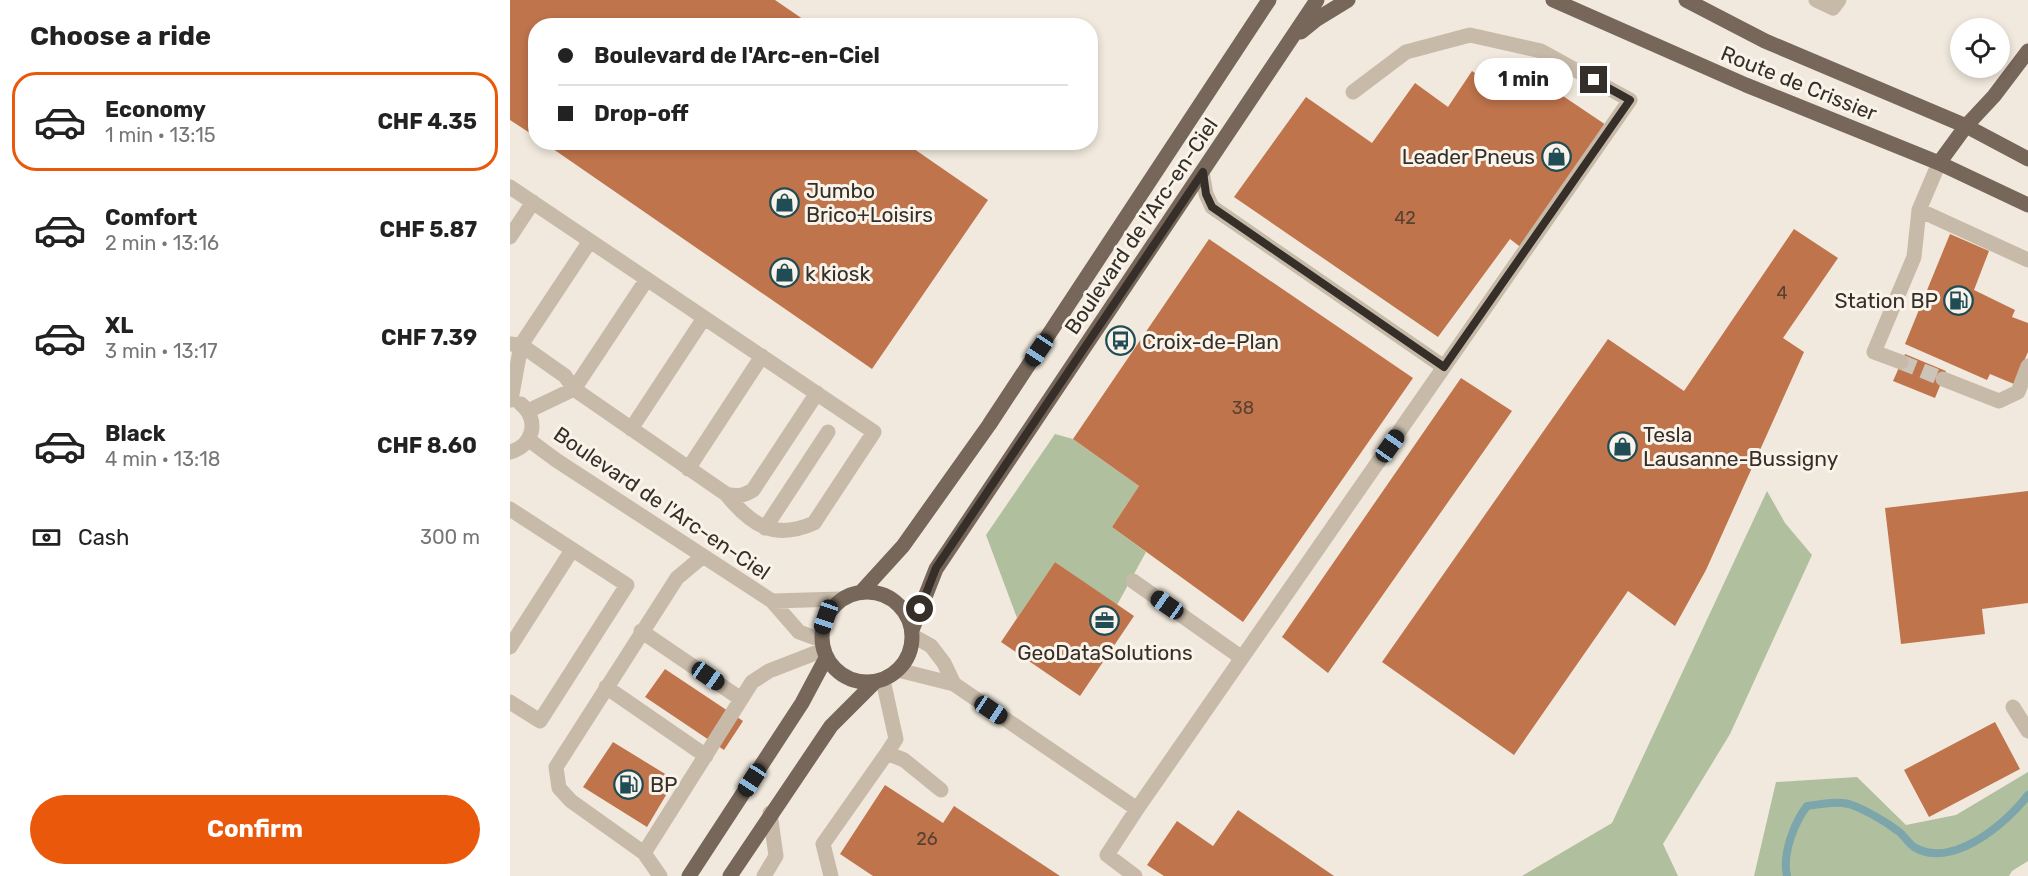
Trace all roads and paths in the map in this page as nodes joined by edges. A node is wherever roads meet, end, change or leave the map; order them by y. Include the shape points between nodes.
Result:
1 (1317, 0) edge
2 (1348, 0) edge
3 (1553, 0) edge
4 (1686, 0) edge
5 (1816, 0) edge
6 (1839, 0) edge
7 (1268, 1) edge
8 (1290, 42) junction
9 (2028, 51) edge
10 (1353, 92) dead end
11 (1966, 126) junction
12 (2028, 159) edge
13 (1939, 163) junction
14 (1203, 172) junction
15 (510, 187) edge
16 (533, 202) junction
17 (2028, 205) edge
18 (1919, 210) junction
19 (510, 237) edge
20 (590, 241) junction
21 (2028, 260) edge
22 (647, 279) junction
23 (704, 318) junction
24 (516, 344) edge
25 (762, 356) junction
26 (1901, 362) tunnel mouth
27 (2028, 366) edge
28 (1444, 367) junction
29 (1942, 379) tunnel mouth
30 (574, 388) junction
31 (817, 393) junction
32 (510, 400) edge
33 (528, 411) junction
34 (631, 429) junction
35 (828, 432) dead end
36 (529, 440) junction
37 (510, 452) edge
38 (688, 469) junction
39 (726, 494) junction
40 (511, 511) edge
41 (765, 528) junction
42 (572, 550) junction
43 (702, 557) junction
44 (1133, 581) dead end
45 (862, 591) junction
46 (841, 599) junction
47 (772, 601) junction
48 (641, 631) junction
49 (912, 633) junction
50 (510, 647) edge
51 (824, 649) junction
52 (1242, 658) junction
53 (898, 670) junction
54 (879, 681) junction
55 (954, 684) junction
56 (606, 687) junction
57 (741, 699) junction
58 (510, 702) edge
59 (2013, 707) dead end
60 (2028, 731) edge
61 (887, 753) junction
62 (706, 756) junction
63 (942, 790) dead end
64 (1137, 809) junction
65 (771, 813) junction
66 (644, 853) junction
67 (660, 876) edge
68 (688, 876) edge
69 (730, 876) edge
70 (764, 876) edge
71 (831, 876) edge
72 (1135, 876) edge

1 - 8 main road, Boulevard de l'Arc-en-Ciel
2 - 8 main road
3 - 13 main road, Route de Crissier via 1746,85
4 - 11 main road, Route de Crissier via 1765,41
5 - 6 street via 1833,8
7 - 45 main road, Boulevard de l'Arc-en-Ciel via 989,425 903,546
8 - 14 main road, Boulevard de l'Arc-en-Ciel
9 - 11 main road
10 - 28 street via 1406,52 1470,34 1541,51 1630,100
11 - 12 main road, Route de Crissier
11 - 13 main road
13 - 17 main road, Route de Crissier
13 - 18 street
14 - 28 street via 1212,207
14 - 49 main road, Boulevard de l'Arc-en-Ciel via 936,568
15 - 16 street
16 - 19 street
16 - 20 street
18 - 21 street
18 - 26 street via 1914,257 1874,352
20 - 22 street
20 - 24 street
22 - 23 street
22 - 30 street
23 - 25 street
23 - 34 street
24 - 30 street via 565,376
24 - 32 street
25 - 31 street
25 - 38 street
27 - 29 street via 2018,392 1999,400
28 - 52 street
30 - 33 street
30 - 34 street
31 - 39 street via 753,490 744,495
31 - 41 street via 874,432 814,523 789,532
32 - 33 street
33 - 36 street via 532,425
34 - 38 street
35 - 41 street
36 - 37 street
36 - 43 street, Boulevard de l'Arc-en-Ciel
38 - 39 street
39 - 41 street via 740,512
40 - 42 street
42 - 50 street
42 - 58 street via 627,585 540,722
43 - 47 street, Boulevard de l'Arc-en-Ciel
43 - 48 street via 677,578
44 - 52 street
45 - 46 main road
45 - 49 main road via 879,593 895,601 906,614
46 - 47 street, Boulevard de l'Arc-en-Ciel
46 - 51 main road via 832,607 822,628
47 - 51 street, Boulevard de l'Arc-en-Ciel via 799,632
48 - 56 street
48 - 57 street
49 - 53 main road via 909,655
49 - 55 street via 931,646
51 - 54 main road via 835,670 847,678
51 - 57 street via 769,671 752,682
51 - 68 main road via 802,703
52 - 64 street
53 - 54 main road
53 - 55 street
54 - 61 street via 896,739
54 - 65 main road via 831,726
55 - 64 street
56 - 62 street
56 - 66 street via 556,768 559,788 571,801
57 - 62 street
59 - 60 street
61 - 63 street via 904,760
61 - 71 street via 823,844
62 - 66 street
64 - 72 street via 1107,855
65 - 69 main road
65 - 70 street via 776,856
66 - 67 street

